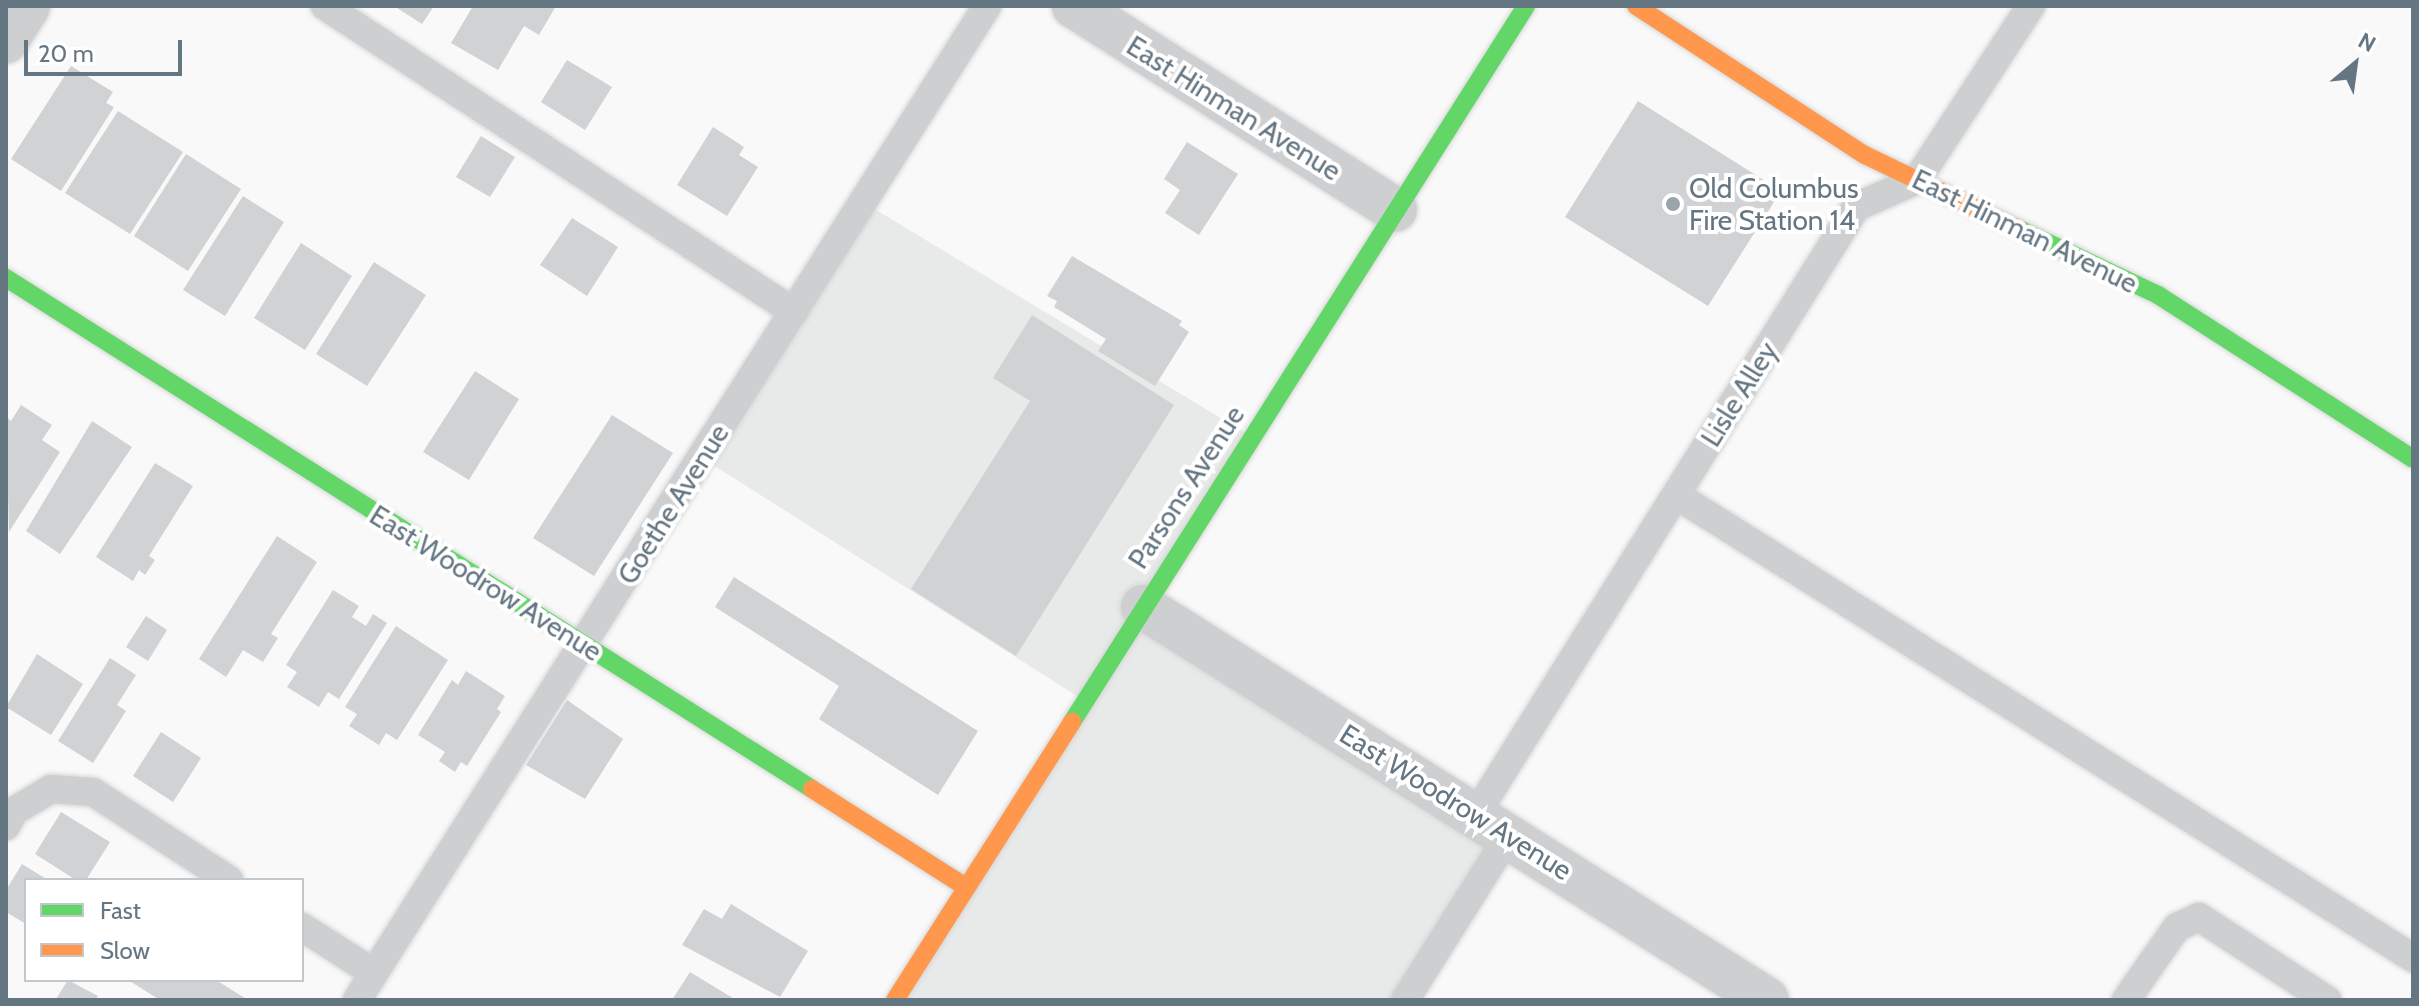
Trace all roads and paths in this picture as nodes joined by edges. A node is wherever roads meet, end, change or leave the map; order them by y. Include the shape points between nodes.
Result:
1 (28, 6) edge
2 (325, 6) edge
3 (987, 6) edge
4 (1074, 6) edge
5 (1526, 6) edge
6 (1636, 6) edge
7 (2031, 6) edge
8 (6, 41) edge
9 (1917, 180) junction
10 (1395, 210) junction
11 (6, 278) edge
12 (794, 312) junction
13 (2413, 459) edge
14 (1676, 495) junction
15 (1143, 607) junction
16 (584, 645) junction
17 (1492, 825) junction
18 (6, 826) edge
19 (226, 878) edge
20 (966, 887) junction
21 (304, 928) edge
22 (2413, 958) edge
23 (374, 973) junction
24 (357, 1000) edge
25 (895, 1000) edge
26 (1405, 1000) edge
27 (1767, 1000) edge
28 (2126, 1000) edge
29 (2327, 1000) edge

1 - 8 street
2 - 12 lane
3 - 12 lane, Goethe Avenue
4 - 10 street, East Hinman Avenue
5 - 10 street, Parsons Avenue
6 - 9 street, East Hinman Avenue via 1865,155
7 - 9 lane
9 - 13 street, East Hinman Avenue via 2158,295
9 - 14 lane, Lisle Alley via 1856,207
10 - 15 street, Parsons Avenue
11 - 16 street, East Woodrow Avenue
12 - 16 lane, Goethe Avenue
14 - 17 lane, Lisle Alley
14 - 22 lane
15 - 17 street, East Woodrow Avenue
15 - 20 street, Parsons Avenue
16 - 20 street, East Woodrow Avenue
16 - 23 lane, Goethe Avenue
17 - 26 lane, Lisle Alley
17 - 27 street, East Woodrow Avenue
18 - 19 lane via 14,811 51,789 93,792
20 - 25 street, Parsons Avenue
21 - 23 lane
23 - 24 lane, Goethe Avenue
28 - 29 lane via 2177,927 2199,917

